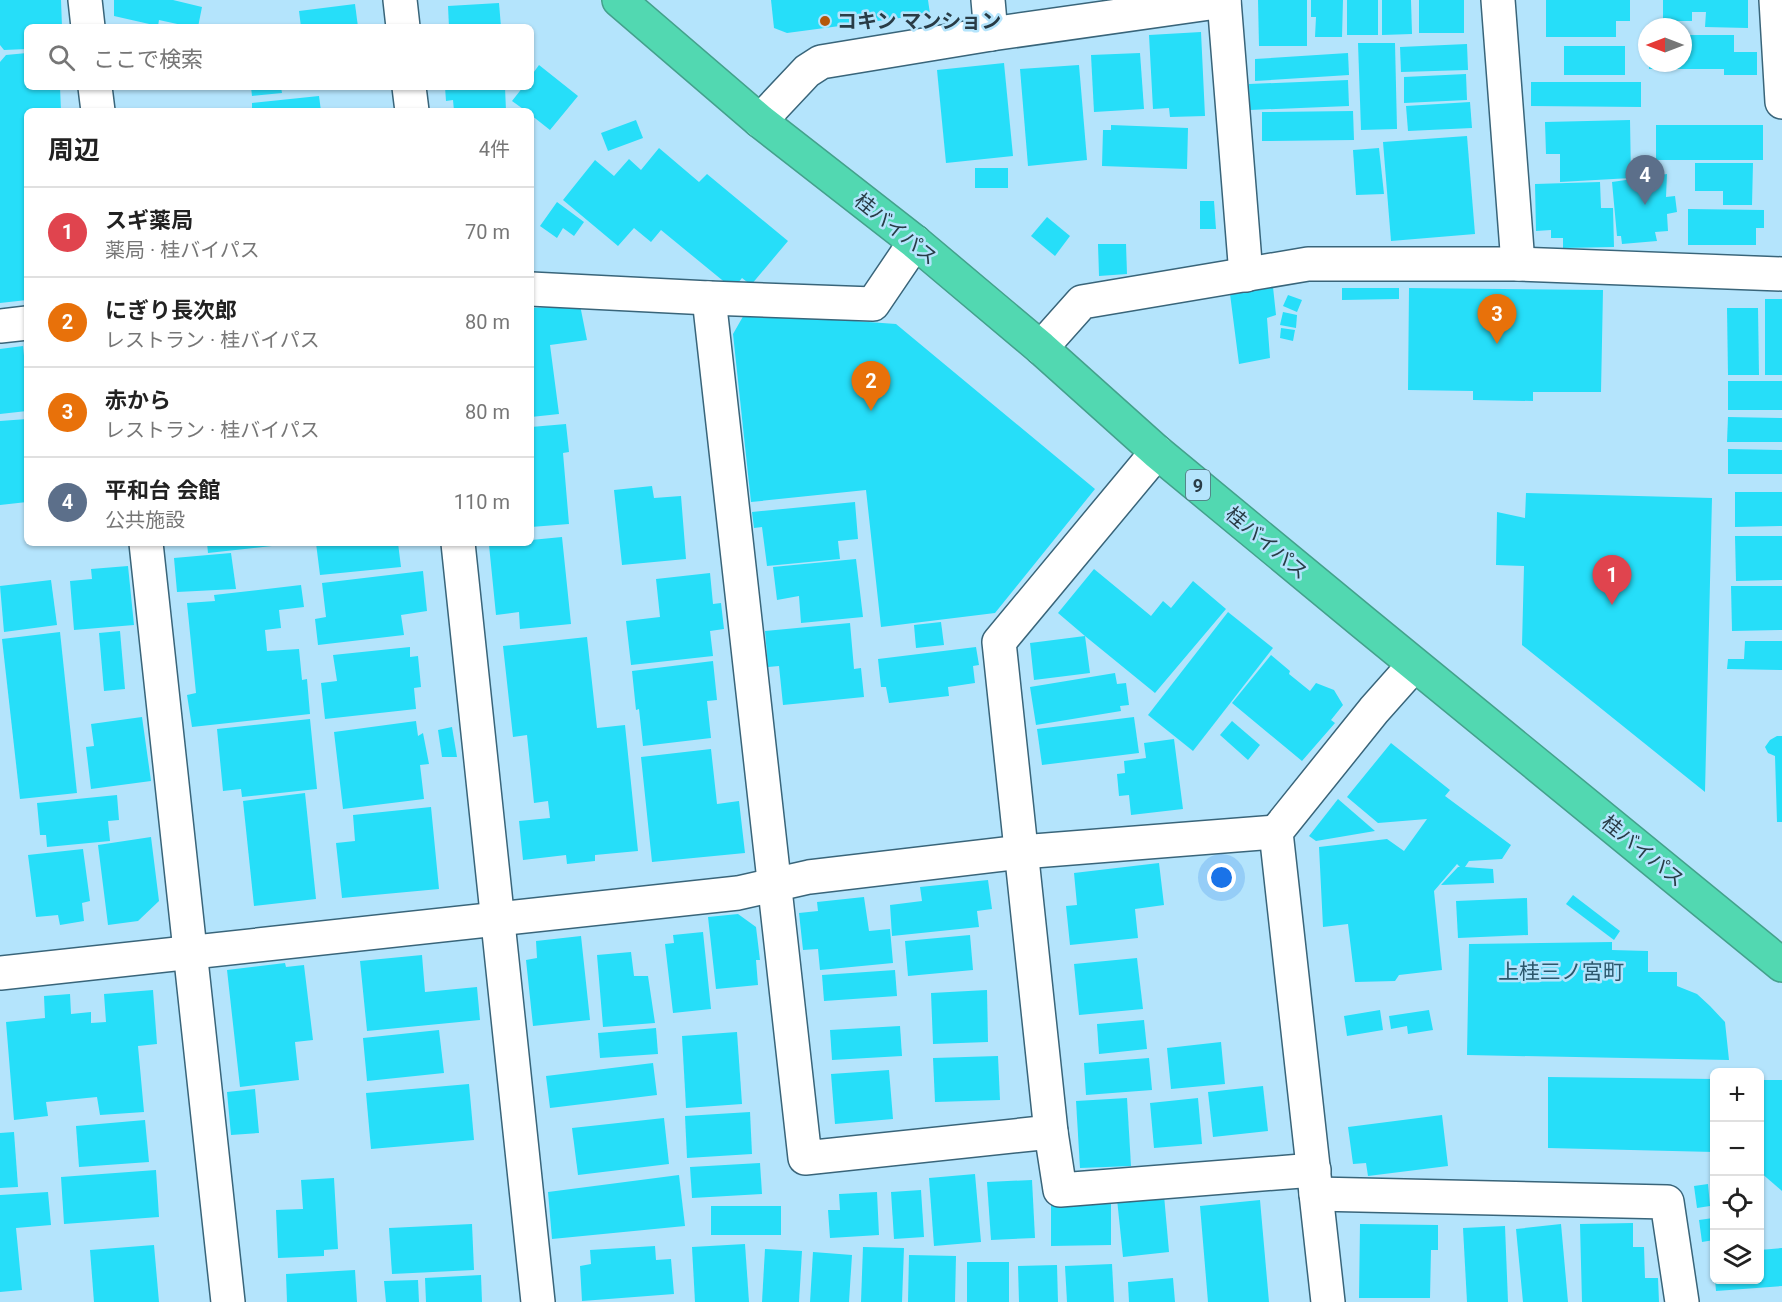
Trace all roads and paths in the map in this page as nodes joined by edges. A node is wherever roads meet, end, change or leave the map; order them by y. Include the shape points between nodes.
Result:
1 (85, 0) edge
2 (400, 0) edge
3 (619, 0) edge
4 (987, 0) edge
5 (1224, 0) edge
6 (1498, 0) edge
7 (1776, 0) edge
8 (88, 24) edge
9 (403, 24) edge
10 (991, 34) junction
11 (95, 90) edge
12 (409, 90) edge
13 (1782, 102) edge
14 (98, 108) edge
15 (412, 108) edge
16 (760, 121) junction
17 (915, 242) junction
18 (1518, 264) junction
19 (1782, 274) edge
20 (1246, 275) junction
21 (534, 289) edge
22 (709, 298) junction
23 (24, 323) edge
24 (0, 326) edge
25 (1041, 348) junction
26 (1157, 452) junction
27 (146, 546) edge
28 (458, 546) edge
29 (1414, 665) junction
30 (1276, 832) junction
31 (1021, 852) junction
32 (775, 885) junction
33 (499, 919) junction
34 (191, 952) junction
35 (1782, 965) edge
36 (0, 973) edge
37 (1052, 1132) junction
38 (1315, 1182) junction
39 (228, 1302) edge
40 (538, 1302) edge
41 (1328, 1302) edge
42 (1682, 1302) edge

1 - 8 street
2 - 9 street
3 - 16 highway, 桂バイパス / 9
4 - 10 street
5 - 10 street
5 - 20 street
6 - 18 street
7 - 13 street
10 - 16 street via 821,62 807,71
11 - 14 street
12 - 15 street
16 - 17 highway, 桂バイパス / 9
17 - 22 street via 873,304
17 - 25 highway, 桂バイパス / 9
18 - 19 street
18 - 20 street via 1308,264
20 - 25 street via 1082,302
21 - 22 street
22 - 32 street
23 - 24 street
25 - 26 highway, 桂バイパス / 9
26 - 29 highway, 桂バイパス / 9
26 - 31 street via 999,642
27 - 34 street
28 - 33 street
29 - 30 street
29 - 35 highway, 桂バイパス / 9
30 - 31 street
30 - 38 street
31 - 32 street via 809,877
31 - 37 street
32 - 33 street
32 - 37 street via 805,1158
33 - 34 street
33 - 40 street
34 - 36 street
34 - 39 street
37 - 38 street via 1059,1190
38 - 41 street
38 - 42 street via 1667,1202

